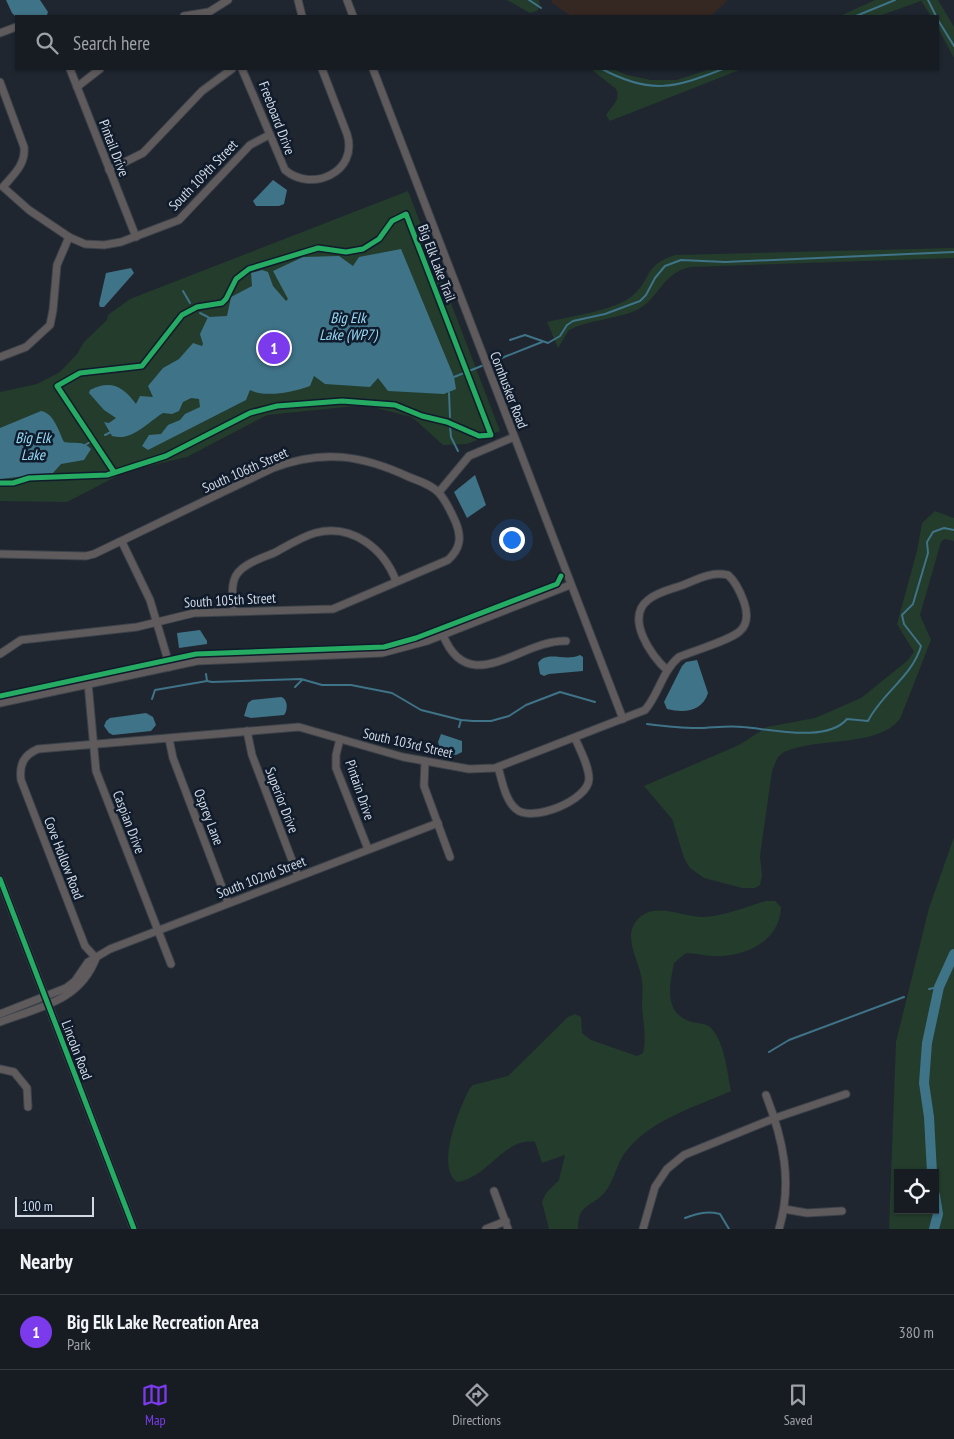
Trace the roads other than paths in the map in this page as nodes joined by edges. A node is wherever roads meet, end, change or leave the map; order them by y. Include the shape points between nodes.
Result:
1 (228, 0) edge
2 (298, 0) edge
3 (347, 0) edge
4 (214, 13) edge
5 (194, 15) edge
6 (302, 15) edge
7 (353, 15) edge
8 (15, 27) edge
9 (0, 33) edge
10 (70, 70) edge
11 (99, 70) edge
12 (231, 70) edge
13 (242, 70) edge
14 (322, 70) edge
15 (374, 70) edge
16 (0, 82) edge
17 (77, 87) junction
18 (269, 135) junction
19 (110, 170) junction
20 (2, 189) edge
21 (69, 237) junction
22 (136, 237) junction
23 (0, 357) edge
24 (514, 437) junction
25 (439, 492) junction
26 (122, 542) junction
27 (0, 554) edge
28 (396, 581) junction
29 (570, 585) junction
30 (234, 611) junction
31 (157, 621) junction
32 (443, 635) junction
33 (566, 641) dead end
34 (0, 654) edge
35 (170, 667) junction
36 (667, 670) junction
37 (88, 683) junction
38 (0, 702) edge
39 (623, 719) junction
40 (247, 731) junction
41 (575, 738) junction
42 (169, 739) junction
43 (340, 739) junction
44 (94, 746) junction
45 (425, 761) junction
46 (22, 762) joint
47 (498, 766) junction
48 (438, 823) junction
49 (368, 849) junction
50 (450, 857) dead end
51 (298, 876) junction
52 (0, 879) edge
53 (228, 903) junction
54 (158, 930) junction
55 (96, 958) junction
56 (171, 964) dead end
57 (46, 1001) junction
58 (0, 1014) edge
59 (0, 1022) edge
60 (0, 1069) edge
61 (846, 1094) dead end
62 (766, 1095) dead end
63 (28, 1107) dead end
64 (775, 1118) junction
65 (494, 1191) dead end
66 (784, 1209) junction
67 (842, 1210) dead end
68 (507, 1225) edge
69 (134, 1229) edge
70 (486, 1229) edge
71 (643, 1229) edge
72 (779, 1229) edge

1 - 4 street
2 - 6 street
3 - 7 street
4 - 5 street
8 - 9 street
10 - 17 street, Pintail Drive
11 - 17 street
12 - 19 street via 202,91 143,153
13 - 18 street, Freeboard Drive
14 - 18 street, Freeboard Drive via 350,144 347,161 336,172 320,178 307,180 290,175 281,164
15 - 24 street, Cornhusker Road
16 - 20 street via 25,155 21,166
17 - 19 street, Pintail Drive
18 - 22 street, South 109th Street via 250,146 179,220
19 - 22 street, Pintail Drive
20 - 21 street
21 - 22 street, South 109th Street via 85,244 104,245
21 - 23 street via 57,265 50,324 26,347
24 - 25 street via 469,456
24 - 29 street, Cornhusker Road
25 - 26 street, South 106th Street via 374,462 339,456 310,458 273,468
25 - 28 street, South 105th Street via 460,536 455,553 448,560
26 - 27 street, South 106th Street via 86,556
26 - 31 street
28 - 30 street, South 105th Street via 333,609
28 - 30 street via 383,556 365,541 344,532 327,531 306,537 241,569 234,580
29 - 32 street
29 - 39 street, Cornhusker Road
30 - 31 street, South 105th Street via 194,613
31 - 34 street, South 105th Street via 137,627 21,640
31 - 35 street
32 - 33 street via 452,653 476,666 497,662 553,640
32 - 35 street via 382,654 221,658
35 - 37 street
36 - 36 street, South 103rd Street via 652,656 639,622 642,607 652,597 709,574 728,575 736,584 747,611 746,622 736,634 679,657
36 - 39 street, South 103rd Street via 653,701 645,710
37 - 38 street
37 - 44 street, Caspian Drive
39 - 41 street, South 103rd Street
40 - 42 street, South 103rd Street
40 - 43 street, South 103rd Street via 300,727
40 - 51 street, Superior Drive via 252,755
41 - 47 street, South 103rd Street
41 - 47 street via 587,769 588,786 574,800 534,814 521,813 510,802
42 - 44 street, South 103rd Street
42 - 53 street, Osprey Lane via 173,758
43 - 45 street, South 103rd Street
43 - 49 street, Pintain Drive via 336,768
44 - 46 street, South 103rd Street via 38,750 29,753
44 - 54 street, Caspian Drive via 96,771
45 - 47 street, South 103rd Street via 469,769
45 - 48 street via 423,783
46 - 55 street, Cove Hollow Road via 20,780 85,946
48 - 49 street, South 102nd Street
48 - 50 street
49 - 51 street, South 102nd Street
51 - 53 street, South 102nd Street
52 - 57 street, Lincoln Road
53 - 54 street, South 102nd Street
54 - 55 street, South 102nd Street
54 - 56 street, Caspian Drive
55 - 57 street via 76,990
57 - 58 street
57 - 59 street
57 - 69 street, Lincoln Road
60 - 63 street via 14,1072 26,1088
61 - 64 street
62 - 64 street
64 - 66 street via 787,1182
64 - 71 street via 698,1148 675,1161 655,1187
65 - 68 street
66 - 67 street via 807,1213
66 - 72 street
68 - 70 street

